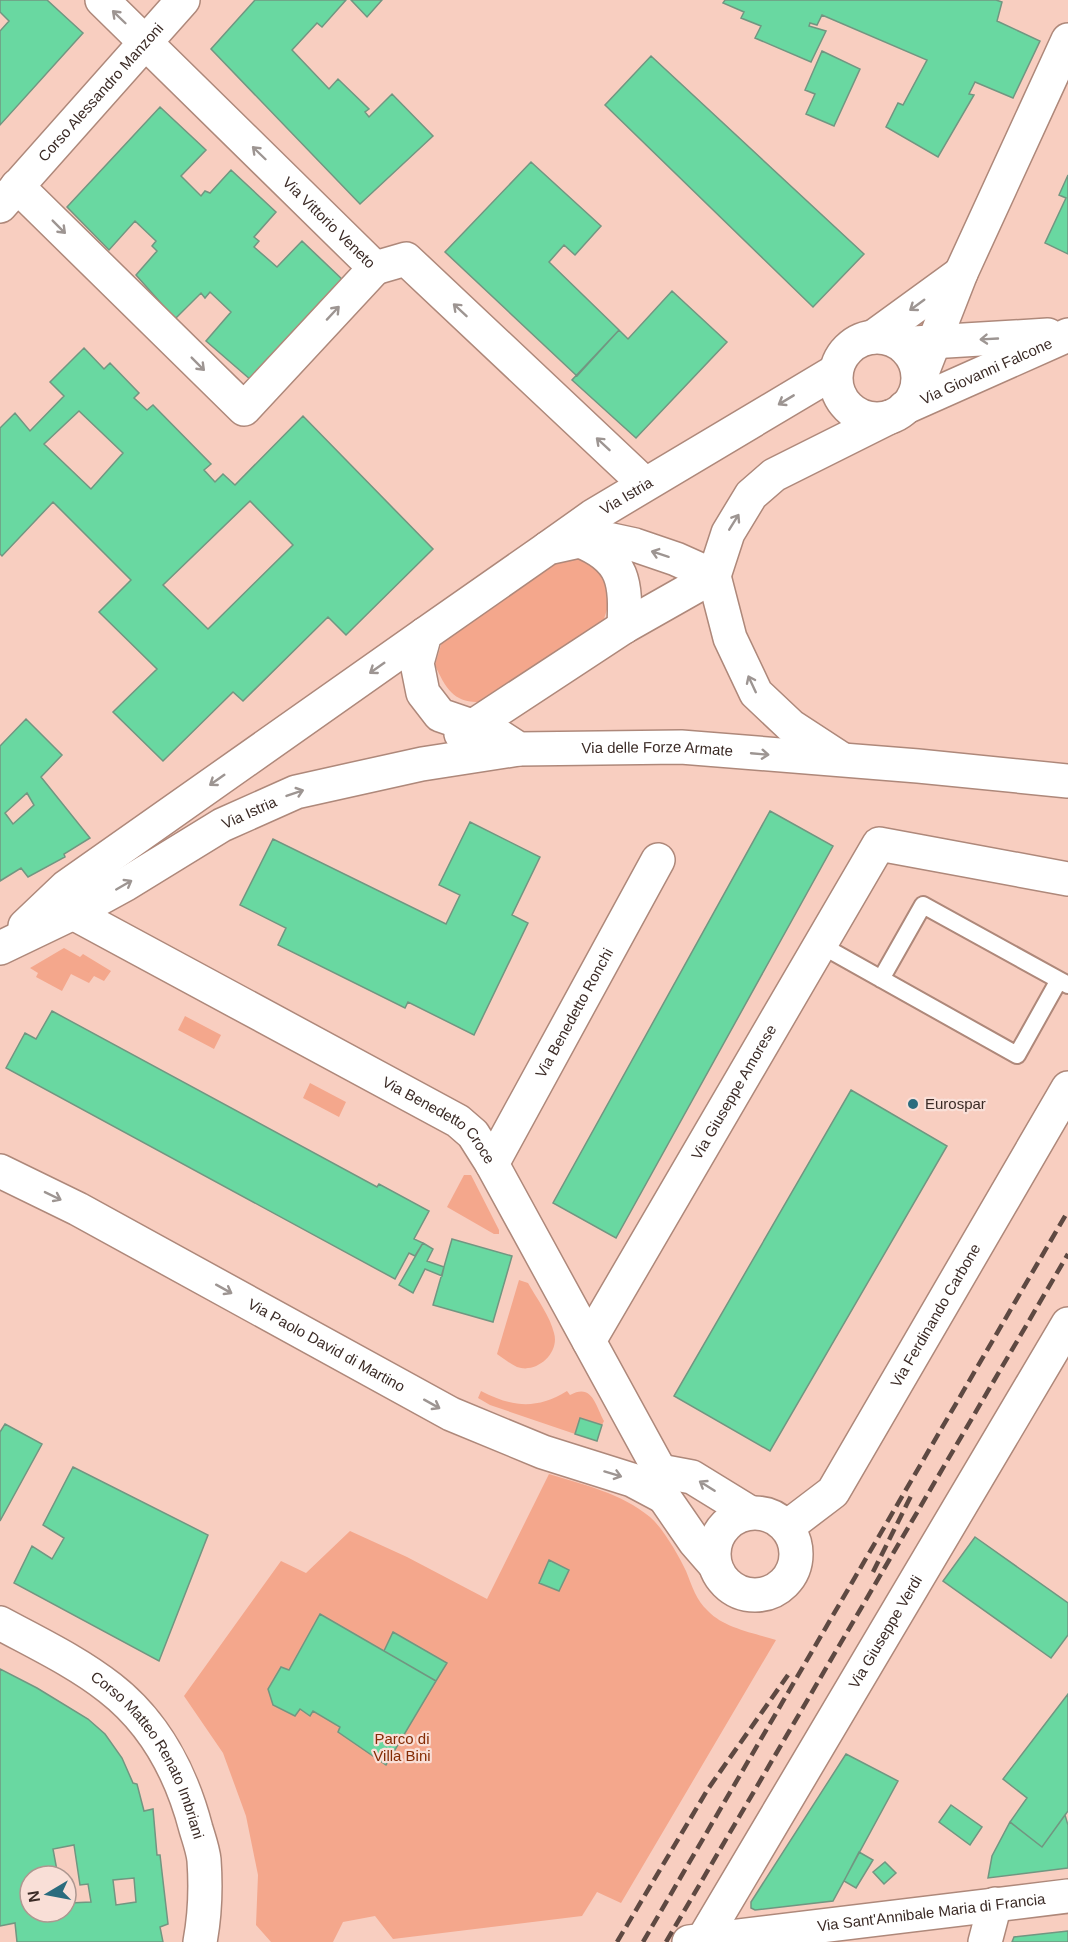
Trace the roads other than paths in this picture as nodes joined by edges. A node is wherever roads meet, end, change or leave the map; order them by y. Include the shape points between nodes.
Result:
1 (102, 0) edge
2 (183, 0) edge
3 (1068, 40) edge
4 (146, 43) junction
5 (9, 196) edge
6 (375, 268) junction
7 (961, 273) junction
8 (1068, 334) edge
9 (887, 340) junction
10 (934, 342) junction
11 (836, 371) junction
12 (904, 403) junction
13 (645, 483) junction
14 (580, 541) junction
15 (548, 548) junction
16 (714, 576) junction
17 (624, 627) junction
18 (425, 634) junction
19 (475, 725) junction
20 (519, 749) junction
21 (844, 760) junction
22 (423, 764) junction
23 (1068, 781) edge
24 (658, 860) dead end
25 (1068, 879) edge
26 (73, 913) junction
27 (819, 944) junction
28 (2, 947) edge
29 (881, 979) junction
30 (1064, 982) edge
31 (1068, 1088) edge
32 (492, 1164) junction
33 (0, 1171) edge
34 (1068, 1324) edge
35 (589, 1341) junction
36 (662, 1484) junction
37 (749, 1512) junction
38 (787, 1527) junction
39 (715, 1565) junction
40 (0, 1623) edge
41 (1068, 1896) edge
42 (995, 1904) junction
43 (785, 1936) edge
44 (696, 1941) edge
45 (200, 1942) edge
46 (985, 1942) edge

4 -> 1 street, Via Vittorio Veneto
2 - 4 street, Corso Alessandro Manzoni
3 - 7 street
4 - 5 street, Corso Alessandro Manzoni
6 -> 4 street, Via Vittorio Veneto
5 -> 6 street via 244,409
13 -> 6 street, Via Vittorio Veneto via 406,259
7 -> 9 street
7 - 10 street
8 -> 10 street, Via Giovanni Falcone
8 - 12 street, Via Giovanni Falcone
9 - 10 street, Via Giovanni Falcone
9 - 11 street via 860,340 841,358
9 - 12 street via 909,352 914,362
10 - 12 street
11 - 12 street via 841,398 862,416 877,419
11 -> 13 street, Via Istria
16 -> 12 street via 728,533 751,495 774,475
13 - 15 street, Via Istria
14 - 15 street, Via Istria
16 -> 14 street, Via Istria via 635,545 598,537
14 - 17 street via 598,548 618,568 625,595
15 - 18 street, Via Istria
16 - 17 street
21 -> 16 street, Via delle Forze Armate via 790,726 756,693 730,638
17 - 19 street
18 - 19 street via 417,663 423,693 440,715
18 -> 28 street, Via Istria via 66,887
19 - 20 street
19 - 22 street
20 -> 21 street, Via delle Forze Armate via 681,747
20 - 22 street, Via Istria
21 - 23 street, Via delle Forze Armate
26 -> 22 street, Via Istria via 222,825 296,792
24 - 32 street, Via Benedetto Ronchi
25 - 27 street, Via Giuseppe Amorese via 879,844
26 - 28 street, Via Istria
26 - 32 street, Via Benedetto Croce via 458,1121 473,1134
27 - 29 lane
27 - 35 street, Via Giuseppe Amorese
29 - 30 lane via 1017,1055
29 - 30 lane via 923,905
31 - 38 street, Via Ferdinando Carbone via 833,1492
32 - 35 street, Via Benedetto Croce
33 -> 36 street, Via Paolo David di Martino via 78,1209 451,1414 543,1452 633,1480
34 - 44 street, Via Giuseppe Verdi
35 - 36 street, Via Benedetto Croce
37 -> 36 street via 692,1477
36 - 39 street, Via Benedetto Croce via 694,1542
37 - 38 street via 776,1518
37 - 39 street via 724,1525 717,1537
38 - 39 street via 794,1539 795,1566 780,1587 755,1596 742,1593 725,1582
40 - 45 street, Corso Matteo Renato Imbriani via 110,1688 137,1712 167,1752 190,1805 204,1858 205,1911
41 - 42 street, Via Sant'Annibale Maria di Francia
42 - 43 street, Via Sant'Annibale Maria di Francia
42 - 46 street
43 - 44 street, Via Sant'Annibale Maria di Francia

